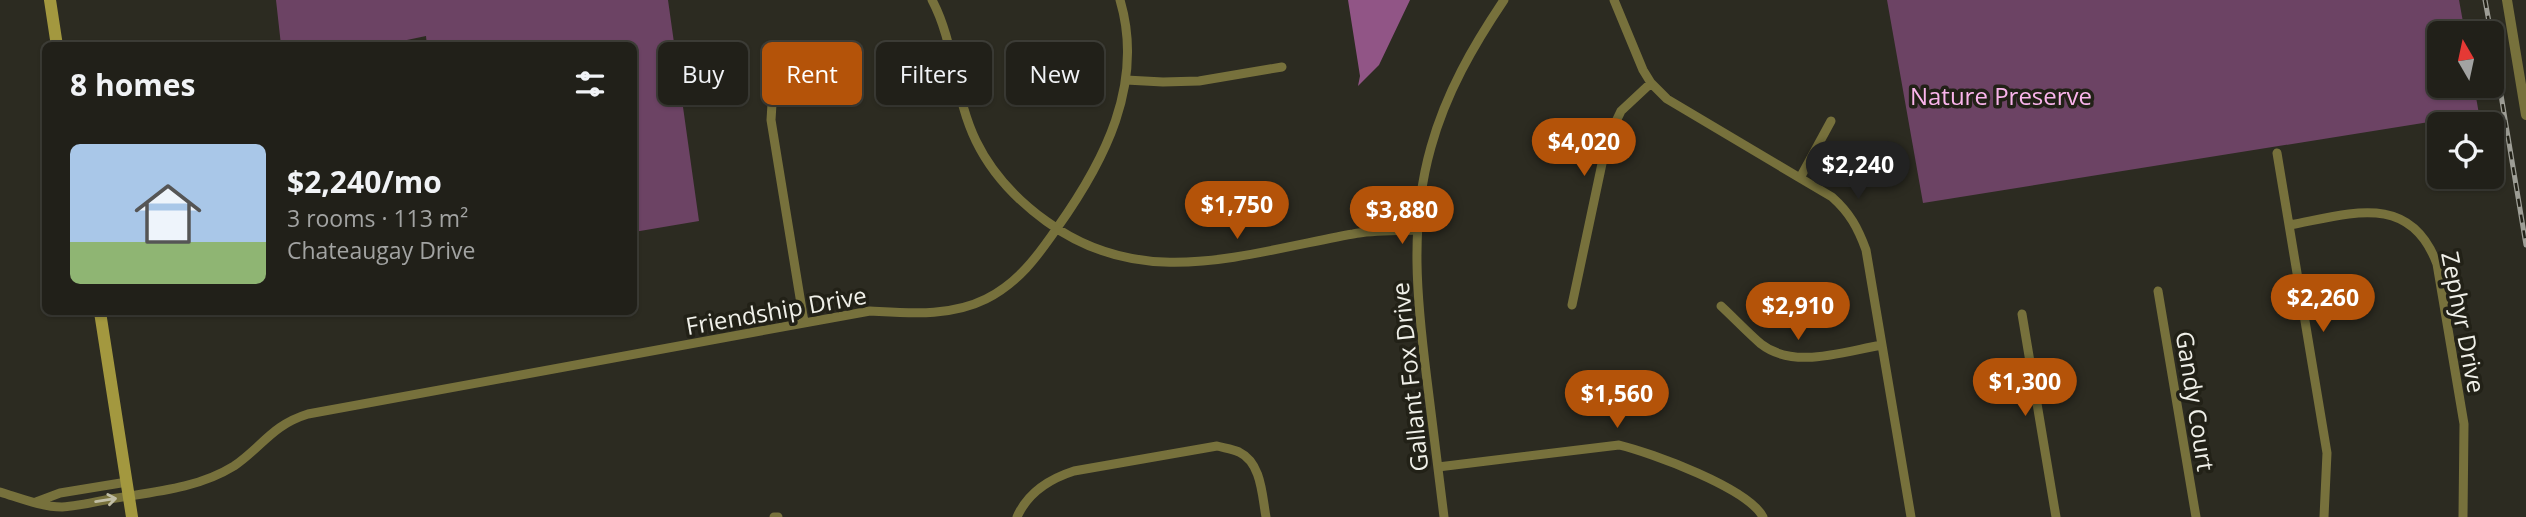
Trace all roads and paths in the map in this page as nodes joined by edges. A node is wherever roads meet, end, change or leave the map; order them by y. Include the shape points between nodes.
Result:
1 (50, 0) edge
2 (932, 0) edge
3 (1120, 0) edge
4 (1504, 0) edge
5 (1614, 0) edge
6 (2507, 0) edge
7 (56, 42) edge
8 (1282, 67) dead end
9 (1126, 80) junction
10 (1651, 83) junction
11 (772, 105) edge
12 (2526, 115) edge
13 (1831, 121) dead end
14 (2277, 153) dead end
15 (1800, 177) junction
16 (2290, 225) junction
17 (1056, 229) junction
18 (1416, 229) junction
19 (2158, 291) dead end
20 (1572, 305) dead end
21 (1721, 306) dead end
22 (2022, 314) dead end
23 (100, 315) edge
24 (804, 322) junction
25 (1882, 345) junction
26 (1438, 467) junction
27 (127, 482) junction
28 (0, 492) edge
29 (129, 496) junction
30 (35, 503) junction
31 (132, 517) edge
32 (1017, 517) edge
33 (1266, 517) edge
34 (1444, 517) edge
35 (1763, 517) edge
36 (1911, 517) edge
37 (2056, 517) edge
38 (2196, 517) edge
39 (2323, 517) edge
40 (2463, 517) edge

1 - 7 main road
2 - 17 street via 976,142 1008,188
3 - 9 street, Friendship Drive
4 - 18 street, Gallant Fox Drive via 1475,42 1444,108 1421,190
5 - 10 street
6 - 12 street
8 - 9 street via 1199,81
9 - 17 street, Friendship Drive via 1103,156
10 - 15 street via 1667,99
10 - 20 street via 1621,111 1607,140
11 - 24 street
13 - 15 street
14 - 16 street
15 - 25 street via 1832,197 1856,224 1866,250
16 - 39 street via 2327,453
16 - 40 street, Zephyr Drive via 2383,212 2412,225 2431,246 2464,424
17 - 18 street via 1106,253 1179,264 1357,233
17 - 24 street, Friendship Drive via 1026,270 984,300 947,311 870,311
18 - 26 street, Gallant Fox Drive via 1417,298
19 - 38 street, Gandy Court
21 - 25 street via 1763,345 1787,356 1810,357
22 - 37 street
23 - 27 main road
24 - 29 street, Friendship Drive via 308,414 274,430 210,479
25 - 36 street
26 - 34 street, Gallant Fox Drive
26 - 35 street via 1619,445 1746,498
27 - 29 main road
27 - 30 street
28 - 30 street
30 -> 29 street, Friendship Drive via 62,507
29 - 31 main road
32 - 33 street via 1043,484 1074,471 1217,446 1243,455 1255,469

